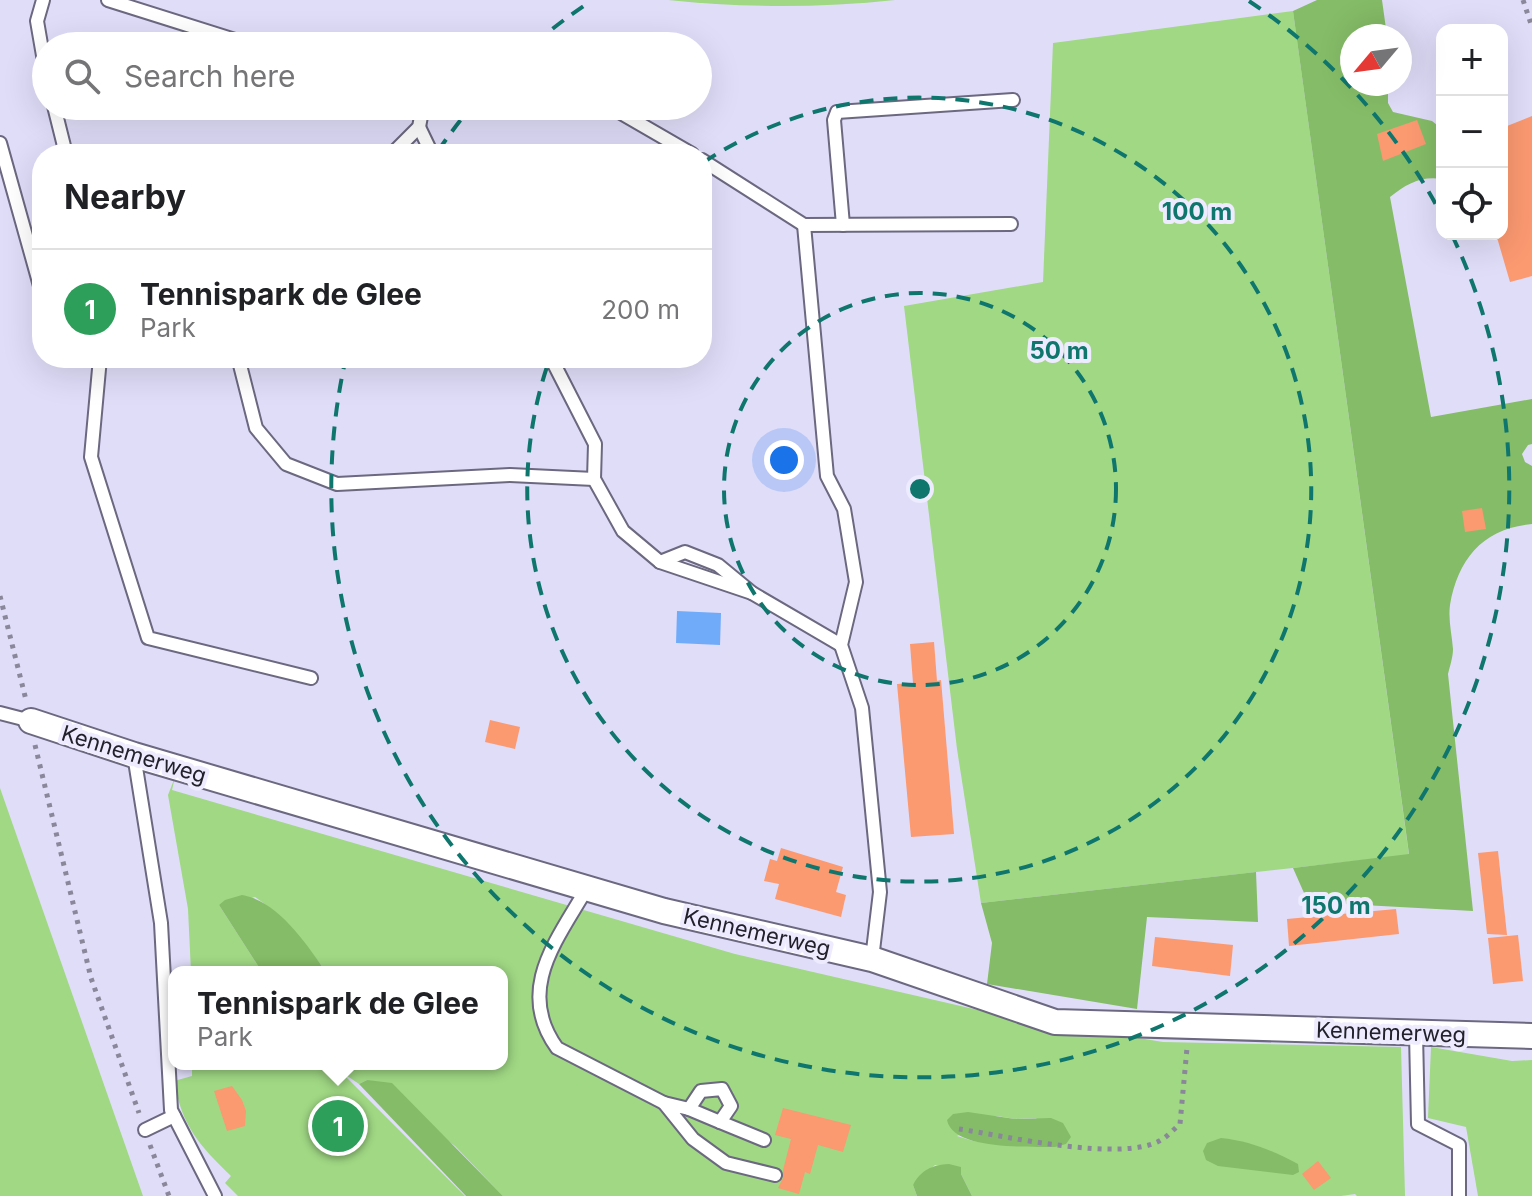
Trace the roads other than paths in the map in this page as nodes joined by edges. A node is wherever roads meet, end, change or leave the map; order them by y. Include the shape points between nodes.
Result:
1 (43, 0) edge
2 (108, 0) edge
3 (39, 32) edge
4 (210, 32) edge
5 (1013, 100) dead end
6 (58, 120) edge
7 (420, 120) edge
8 (633, 120) edge
9 (419, 127) junction
10 (0, 143) edge
11 (64, 144) edge
12 (402, 144) edge
13 (427, 144) edge
14 (675, 144) edge
15 (712, 166) edge
16 (1011, 224) dead end
17 (804, 225) junction
18 (843, 225) junction
19 (32, 257) edge
20 (99, 368) edge
21 (240, 368) edge
22 (556, 368) edge
23 (594, 479) junction
24 (841, 645) junction
25 (311, 678) dead end
26 (0, 713) edge
27 (31, 721) joint
28 (134, 755) junction
29 (587, 888) junction
30 (872, 959) junction
31 (1416, 1034) junction
32 (1532, 1036) edge
33 (168, 1054) edge
34 (169, 1070) edge
35 (664, 1103) junction
36 (689, 1109) junction
37 (174, 1116) junction
38 (720, 1122) junction
39 (145, 1130) road end
40 (764, 1140) dead end
41 (775, 1175) dead end
42 (215, 1196) edge
43 (1459, 1196) edge

1 - 3 lane
2 - 4 lane
5 - 18 lane via 837,112
6 - 11 lane
7 - 9 lane
8 - 14 lane
9 - 12 lane
9 - 13 lane
10 - 19 lane
15 - 17 lane
16 - 18 lane
17 - 18 lane
17 - 24 lane via 827,476 844,509 856,582
20 - 25 lane via 91,457 148,638
21 - 23 lane via 256,428 286,464 337,484 510,475
22 - 23 lane via 595,444
23 - 24 lane via 623,531 660,562 685,552 718,565 752,593
24 - 30 lane via 864,723 880,892
26 - 27 lane, Kennemerweg
27 - 28 street, Kennemerweg
28 - 29 street, Kennemerweg
28 - 33 lane via 161,923
29 - 30 street, Kennemerweg
29 - 35 lane via 546,960 537,1006 545,1032 557,1048
30 - 31 street, Kennemerweg via 1055,1022
31 - 32 street, Kennemerweg
31 - 43 lane via 1418,1124 1459,1145
34 - 37 lane
35 - 36 lane
35 - 41 lane via 693,1139 726,1163
36 - 38 lane
36 - 38 lane via 701,1091 722,1089 731,1106
37 - 39 lane
37 - 42 lane
38 - 40 lane

